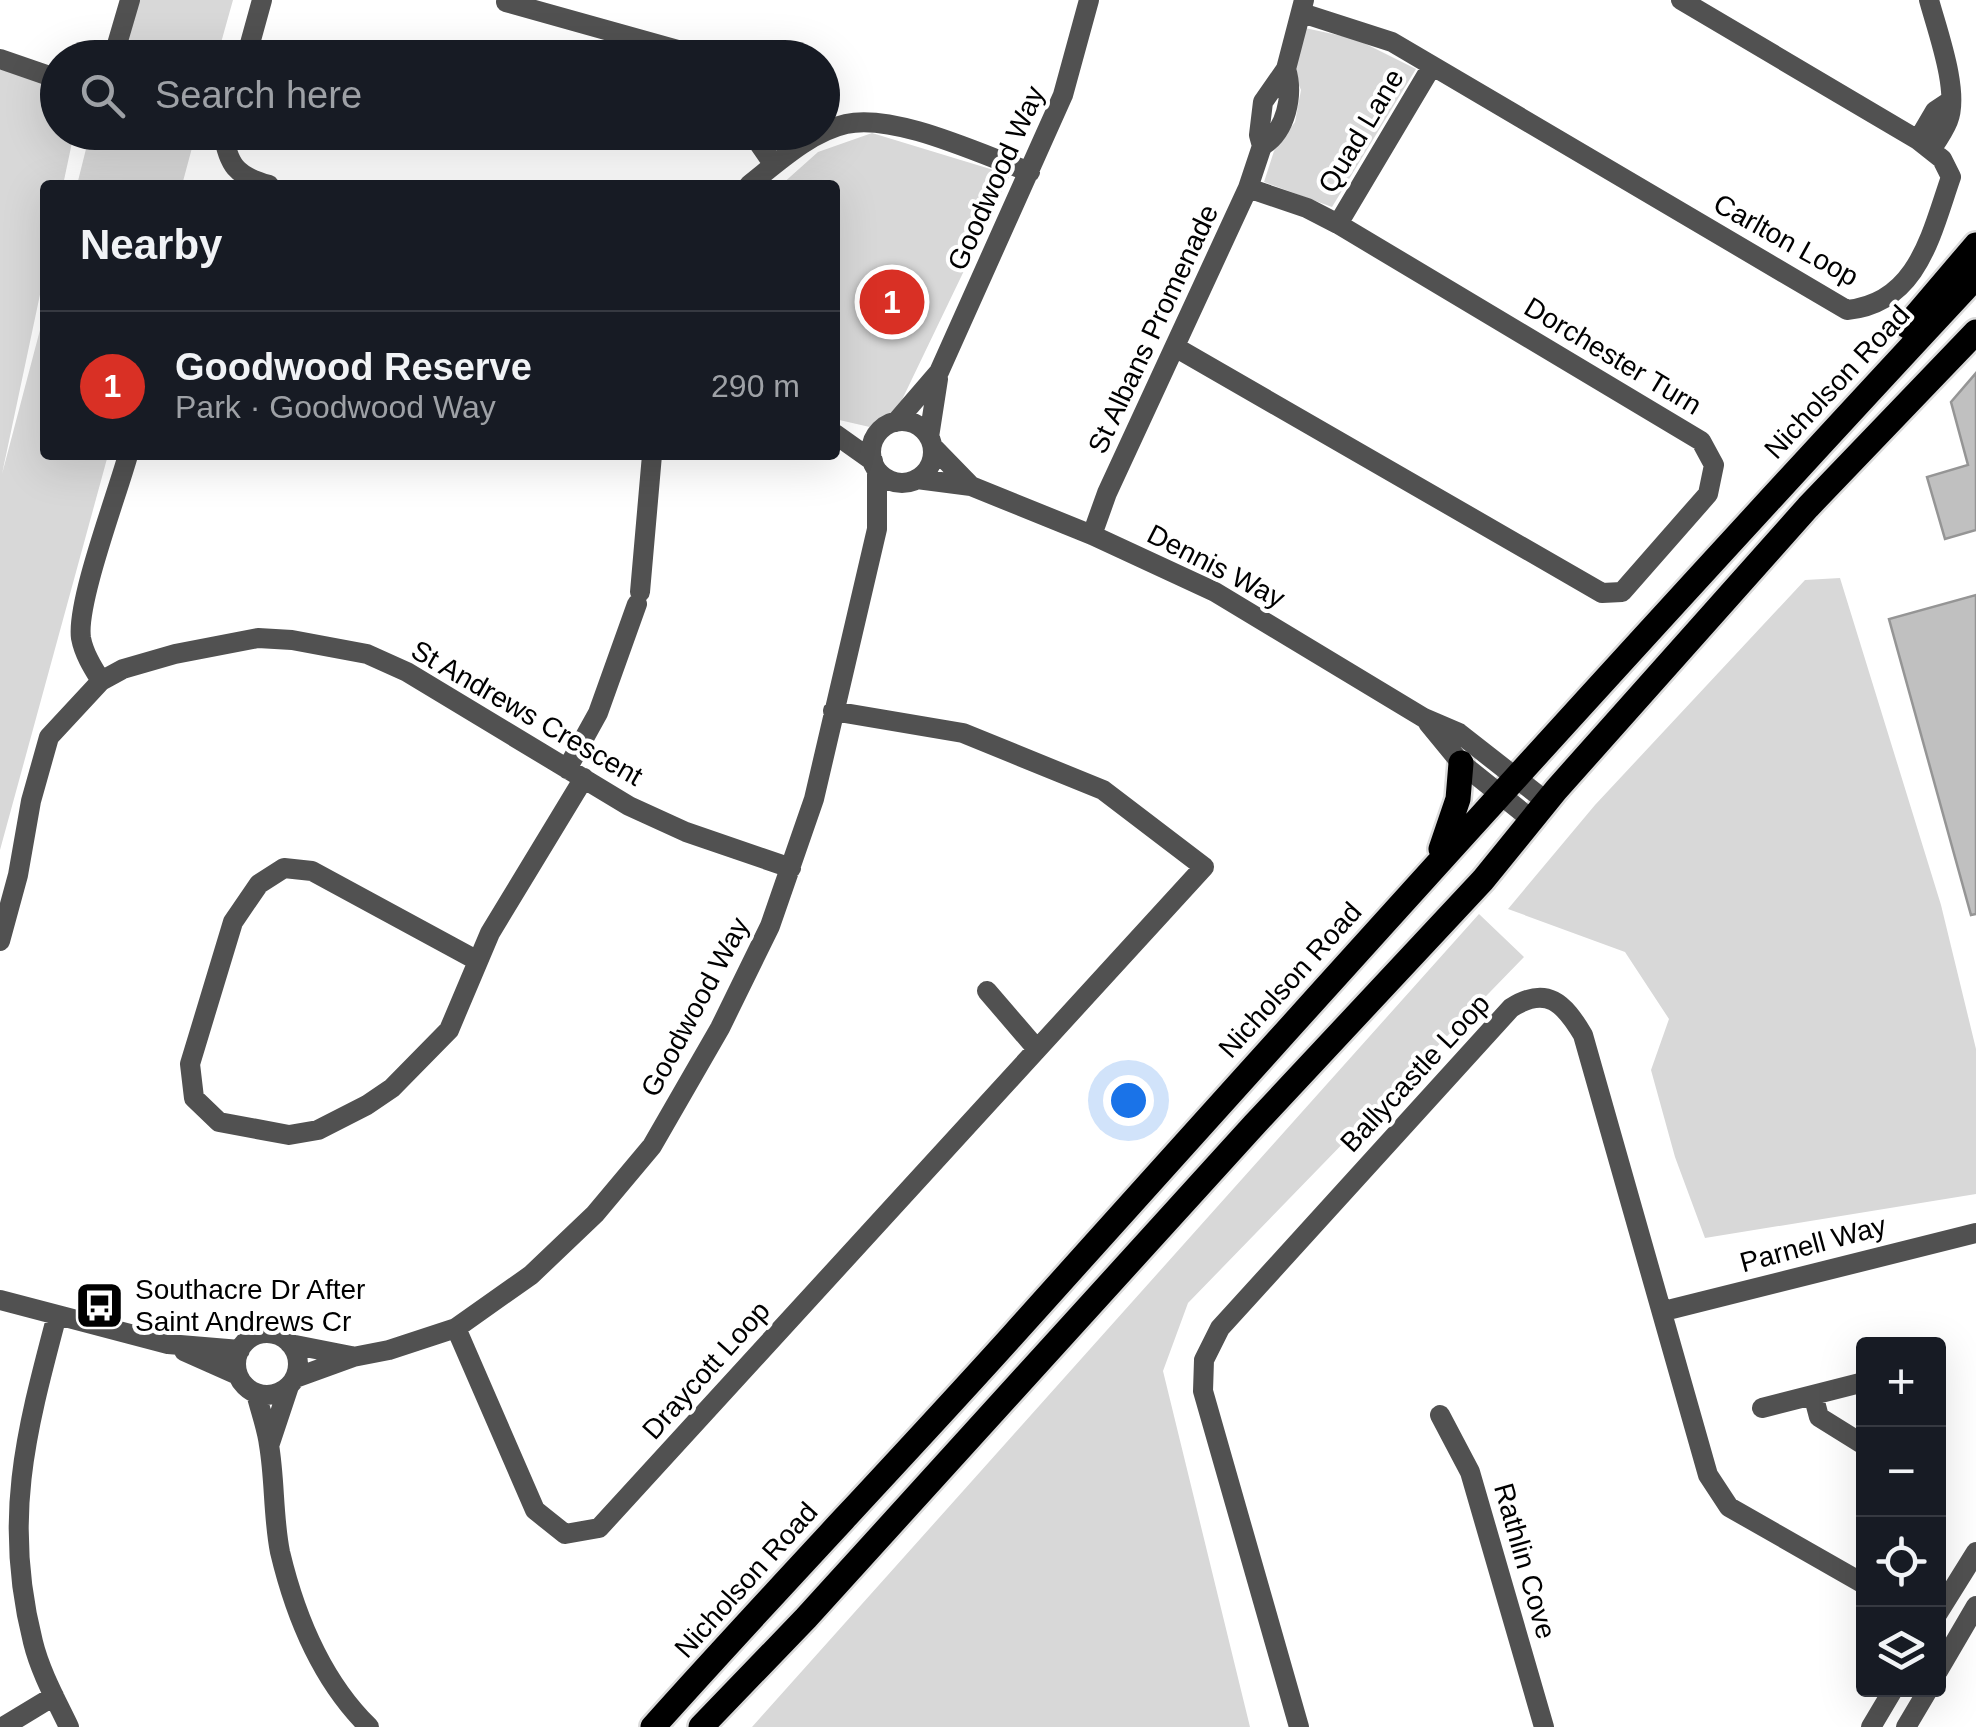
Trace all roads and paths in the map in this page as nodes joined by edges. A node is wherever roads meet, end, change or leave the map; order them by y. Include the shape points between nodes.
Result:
1 (130, 0) edge
2 (262, 0) edge
3 (1089, 0) edge
4 (1681, 0) edge
5 (1929, 0) edge
6 (506, 2) edge
7 (1303, 6) edge
8 (118, 40) edge
9 (251, 40) edge
10 (642, 40) edge
11 (0, 59) edge
12 (1432, 66) junction
13 (40, 73) edge
14 (840, 126) edge
15 (1925, 145) junction
16 (226, 150) edge
17 (764, 150) edge
18 (796, 150) edge
19 (774, 165) junction
20 (1030, 172) junction
21 (249, 180) edge
22 (754, 180) edge
23 (1248, 188) junction
24 (1338, 224) junction
25 (1976, 245) edge
26 (1976, 277) edge
27 (1976, 332) edge
28 (1175, 347) junction
29 (939, 372) junction
30 (1860, 402) junction
31 (887, 427) junction
32 (840, 431) edge
33 (840, 435) edge
34 (931, 442) junction
35 (127, 460) edge
36 (652, 460) edge
37 (875, 466) junction
38 (912, 481) junction
39 (970, 486) junction
40 (877, 528) junction
41 (1092, 534) junction
42 (101, 682) junction
43 (833, 711) junction
44 (1424, 718) junction
45 (1461, 763) junction
46 (575, 774) junction
47 (1509, 786) junction
48 (1539, 811) junction
49 (791, 868) junction
50 (1434, 868) junction
51 (0, 940) edge
52 (478, 961) junction
53 (988, 991) dead end
54 (1036, 1048) junction
55 (1976, 1233) edge
56 (0, 1300) edge
57 (1664, 1311) junction
58 (57, 1315) junction
59 (456, 1328) junction
60 (168, 1344) junction
61 (290, 1344) junction
62 (240, 1350) junction
63 (353, 1356) junction
64 (238, 1375) junction
65 (292, 1382) junction
66 (1856, 1385) edge
67 (256, 1393) junction
68 (1814, 1398) junction
69 (1762, 1408) dead end
70 (1440, 1415) dead end
71 (1856, 1440) edge
72 (270, 1444) junction
73 (9, 1496) edge
74 (1976, 1552) edge
75 (1856, 1579) edge
76 (1976, 1606) edge
77 (1941, 1607) edge
78 (1946, 1629) edge
79 (1958, 1636) junction
80 (1946, 1657) edge
81 (54, 1696) junction
82 (1889, 1697) edge
83 (1924, 1697) edge
84 (3, 1727) edge
85 (69, 1727) edge
86 (369, 1727) edge
87 (652, 1727) edge
88 (701, 1727) edge
89 (1299, 1727) edge
90 (1544, 1727) edge
91 (1871, 1727) edge
92 (1906, 1727) edge

1 - 8 street
2 - 9 street
3 - 20 street, Goodwood Way via 1063,95
4 - 15 street
5 - 15 street via 1948,72 1950,118
6 - 10 street
7 - 12 street, Carlton Loop
7 - 23 street, St Albans Promenade via 1286,69 1263,102 1262,146
11 - 13 street
12 - 15 street, Carlton Loop via 1846,310 1870,308 1895,292 1922,260 1950,177
12 - 24 street, Quad Lane
14 - 20 street via 873,121 907,128
16 - 21 street
17 - 19 street
18 - 19 street
19 - 22 street
20 - 29 street, Goodwood Way
23 - 24 street, Dorchester Turn
23 - 28 street, St Albans Promenade
24 - 28 street, Dorchester Turn via 1701,441 1714,465 1708,494 1622,592 1602,594
25 - 30 main road via 1883,353
26 - 30 main road, Nicholson Road
27 - 48 main road via 1808,507
28 - 41 street, St Albans Promenade
29 - 31 street, Goodwood Way
29 - 34 street, Goodwood Way
30 - 47 main road, Nicholson Road
31 - 32 street
31 - 34 street via 920,426
31 - 37 street, Goodwood Way via 873,441
33 - 37 street
34 - 38 street, Goodwood Way via 931,464
34 - 39 street, Dennis Way
35 - 42 street via 83,608 81,637
36 - 46 street via 639,598
37 - 38 street via 890,480
37 - 40 street, Goodwood Way
38 - 39 street, Dennis Way
38 - 40 street, Goodwood Way
39 - 41 street, Dennis Way
40 - 43 street, Goodwood Way
41 - 44 street, Dennis Way via 1215,592
42 - 46 street, St Andrews Crescent via 175,654 258,638 367,654
42 - 51 street, St Andrews Crescent via 49,737
43 - 49 street, Goodwood Way
43 - 54 street, Draycott Loop via 963,733 1103,790 1204,867
44 - 45 street, Dennis Way
44 - 47 street, Dennis Way via 1459,733
45 - 47 street, Dennis Way
45 - 50 main road via 1458,799
46 - 49 street, St Andrews Crescent via 686,832
46 - 52 street
47 - 48 street, Dennis Way
47 - 50 main road, Nicholson Road
48 - 88 main road via 1483,880
49 - 59 street, Goodwood Way via 720,1028 652,1146 531,1275
50 - 87 main road, Nicholson Road
52 - 52 street via 449,1030 392,1088 318,1130 289,1135 218,1122 194,1098 190,1064 233,922 259,884 284,868 312,871
53 - 54 street
54 - 59 street, Draycott Loop via 598,1528 565,1534 535,1510
55 - 57 street, Parnell Way
56 - 58 street
57 - 75 street, Ballycastle Loop via 1708,1475 1730,1507
57 - 89 street, Ballycastle Loop via 1583,1035 1559,1003 1526,998 1220,1328 1204,1360 1203,1391
58 - 60 street
58 - 73 street
59 - 63 street, Goodwood Way
60 - 62 street
60 - 64 street
61 - 62 street via 263,1334
61 - 63 street, Goodwood Way
61 - 65 street via 298,1365
62 - 64 street
63 - 65 street, Goodwood Way
64 - 67 street
65 - 67 street via 280,1392
65 - 72 street
66 - 68 street
67 - 72 street
68 - 69 street
68 - 71 street via 1819,1417
70 - 90 street, Rathlin Cove via 1470,1472
72 - 86 street via 280,1549 292,1593 314,1650
73 - 81 street via 33,1643
74 - 77 street
76 - 79 street
78 - 79 street
79 - 80 street
81 - 84 street
81 - 85 street
82 - 91 street
83 - 92 street

